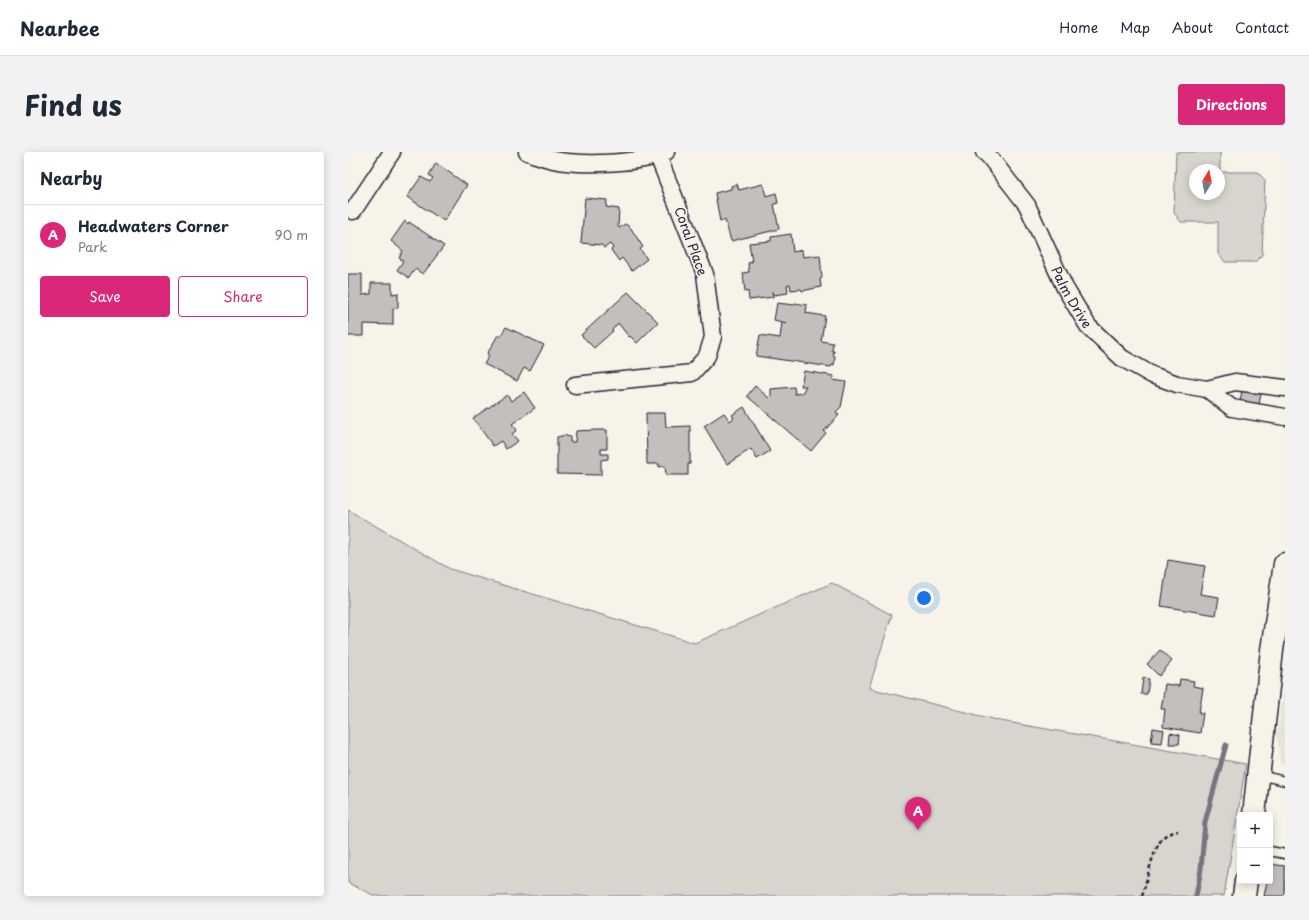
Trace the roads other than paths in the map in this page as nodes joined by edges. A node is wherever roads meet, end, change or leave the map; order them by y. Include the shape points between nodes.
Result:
1 (392, 152) edge
2 (527, 152) edge
3 (984, 152) edge
4 (662, 154) edge
5 (353, 211) dead end
6 (575, 385) dead end
7 (1285, 388) edge
8 (1207, 389) junction
9 (1285, 417) edge
10 (1285, 564) edge
11 (1259, 775) junction
12 (1285, 781) edge
13 (1254, 812) edge
14 (1273, 852) edge
15 (1285, 854) edge
16 (1246, 884) edge
17 (1244, 896) edge

1 - 5 street
2 - 4 street via 559,162 623,162
3 - 8 street, Palm Drive via 1027,205 1065,288 1088,326 1122,358 1152,375 1177,384
4 - 6 street, Coral Place via 704,274 713,337 708,356 692,373
7 - 8 street, Palm Drive via 1235,382
8 - 9 street, Palm Drive via 1232,408
10 - 11 street via 1272,650
11 - 12 lane
11 - 13 street
14 - 15 lane
16 - 17 street

